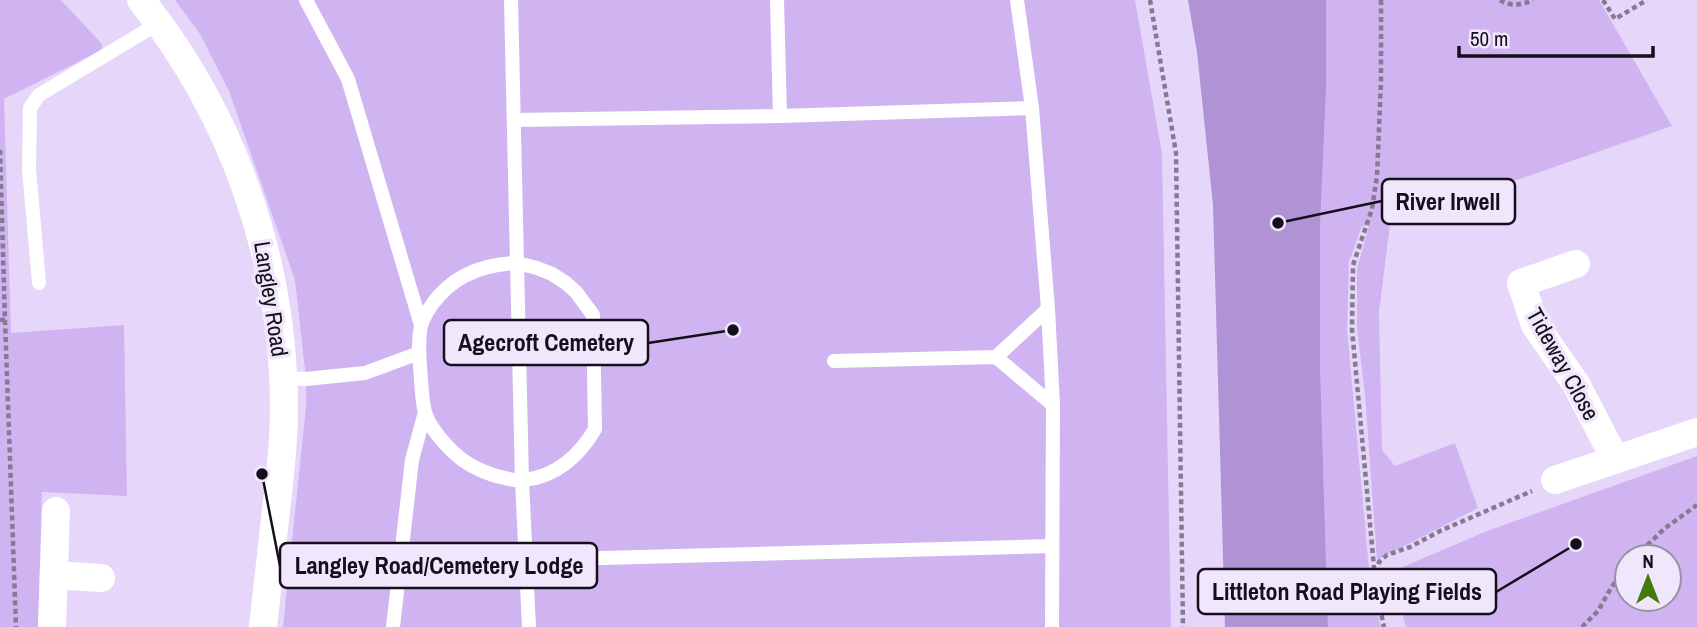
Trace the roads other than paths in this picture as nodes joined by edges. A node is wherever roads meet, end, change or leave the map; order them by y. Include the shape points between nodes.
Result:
1 (141, 0) edge
2 (306, 0) edge
3 (511, 0) edge
4 (777, 0) edge
5 (1017, 0) edge
6 (159, 23) junction
7 (1032, 108) junction
8 (780, 116) junction
9 (514, 120) junction
10 (517, 263) junction
11 (1576, 264) dead end
12 (39, 283) dead end
13 (1048, 309) junction
14 (421, 324) junction
15 (419, 353) junction
16 (996, 357) junction
17 (834, 361) dead end
18 (283, 378) junction
19 (1053, 405) junction
20 (425, 412) junction
21 (1697, 432) edge
22 (1615, 459) junction
23 (1555, 480) road end
24 (522, 481) junction
25 (56, 511) dead end
26 (1052, 546) junction
27 (525, 560) junction
28 (54, 575) junction
29 (102, 578) dead end
30 (52, 627) edge
31 (263, 627) edge
32 (393, 627) edge
33 (529, 627) edge
34 (1052, 627) edge

1 - 6 street, Langley Road
2 - 14 lane via 348,79
3 - 9 lane
4 - 8 lane
5 - 7 lane
6 - 12 lane via 39,95 30,108 29,169
6 - 18 street, Langley Road via 212,108 251,202 272,278
7 - 8 lane
7 - 13 lane
8 - 9 lane
9 - 10 lane
10 - 14 lane via 483,267 449,285
10 - 24 lane
10 - 24 lane via 566,283 593,314 594,327 595,429 570,461 543,477
11 - 22 street, Tideway Close via 1521,283 1535,325 1576,384
13 - 16 lane
13 - 19 lane
14 - 15 lane
15 - 18 lane via 365,373
15 - 20 lane
16 - 17 lane
16 - 19 lane
18 - 31 street, Langley Road via 282,454
19 - 26 lane
20 - 24 lane via 457,456 488,473
20 - 32 lane via 412,460
21 - 22 street
22 - 23 street
24 - 27 lane
25 - 28 street
26 - 27 lane
26 - 34 lane
27 - 33 lane
28 - 29 street
28 - 30 street

